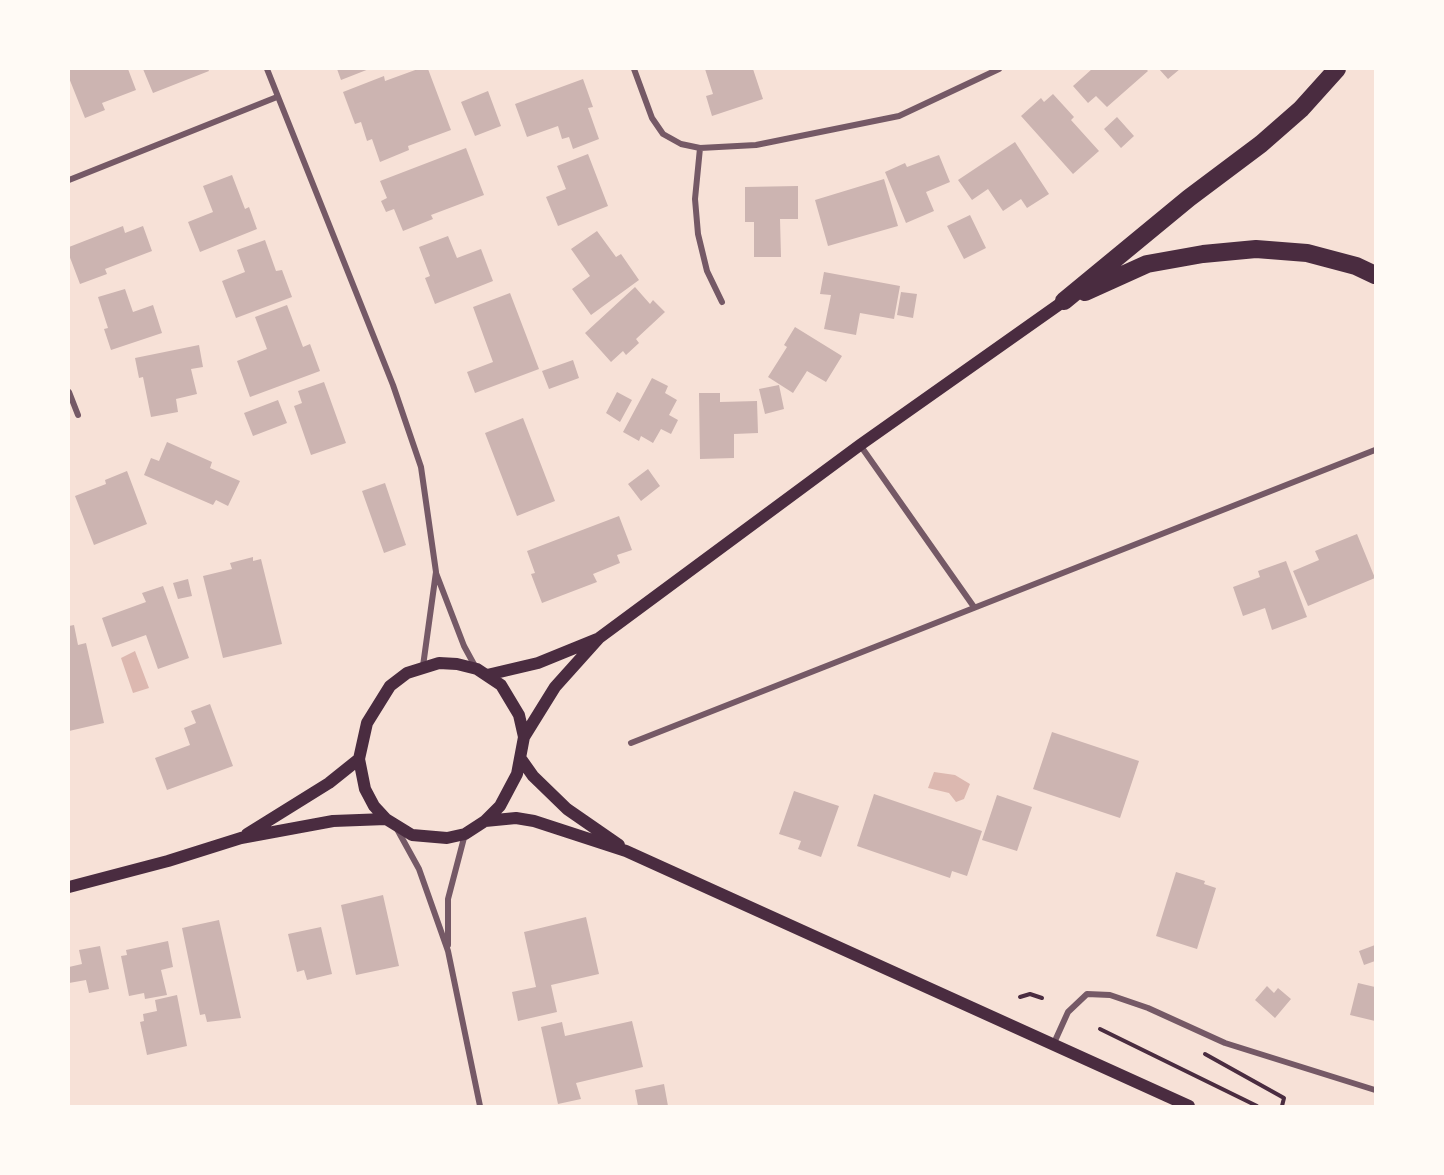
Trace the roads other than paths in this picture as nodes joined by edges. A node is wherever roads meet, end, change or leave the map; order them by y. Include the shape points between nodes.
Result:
1 (267, 69) edge
2 (634, 69) edge
3 (999, 69) edge
4 (1337, 69) edge
5 (277, 97) junction
6 (700, 148) junction
7 (69, 180) edge
8 (1375, 275) edge
9 (1064, 301) junction
10 (722, 302) dead end
11 (69, 392) edge
12 (78, 415) dead end
13 (860, 445) junction
14 (1375, 450) edge
15 (436, 572) junction
16 (975, 607) junction
17 (599, 638) junction
18 (423, 666) junction
19 (482, 672) junction
20 (524, 737) junction
21 (631, 743) dead end
22 (359, 759) junction
23 (521, 759) junction
24 (485, 821) junction
25 (390, 823) junction
26 (465, 834) junction
27 (241, 838) junction
28 (626, 850) junction
29 (69, 887) edge
30 (448, 951) junction
31 (1054, 1043) junction
32 (1375, 1090) edge
33 (480, 1106) edge
34 (1189, 1106) edge

1 - 5 street
2 - 6 street via 652,118 663,134
3 - 6 street via 899,116 756,145
4 - 9 highway via 1301,109 1261,144
5 - 7 street
5 - 15 street via 408,425 421,467
6 - 10 street via 694,199 698,234 706,271
8 - 9 highway via 1306,253 1256,249 1147,264
9 - 13 main road
11 - 12 street
13 - 16 street
13 - 17 main road
14 - 16 street
15 - 18 street
15 - 19 street via 464,646
16 - 21 street
17 - 19 main road via 538,663
17 - 20 main road via 555,687
18 - 19 main road via 457,664
18 - 22 main road via 390,686 377,704 367,723
19 - 20 main road via 512,700
20 - 23 main road
22 - 25 main road via 365,789
22 - 27 main road via 330,783
23 - 24 main road via 510,790
23 - 28 main road via 567,809
24 - 26 main road
24 - 28 main road via 534,821
25 - 26 main road via 427,838
25 - 27 main road via 333,821
25 - 30 street via 419,868
26 - 30 street via 448,899
27 - 29 main road
28 - 31 main road
30 - 33 street
31 - 32 street via 1068,1012 1087,994 1110,995 1149,1008 1225,1043
31 - 34 main road

